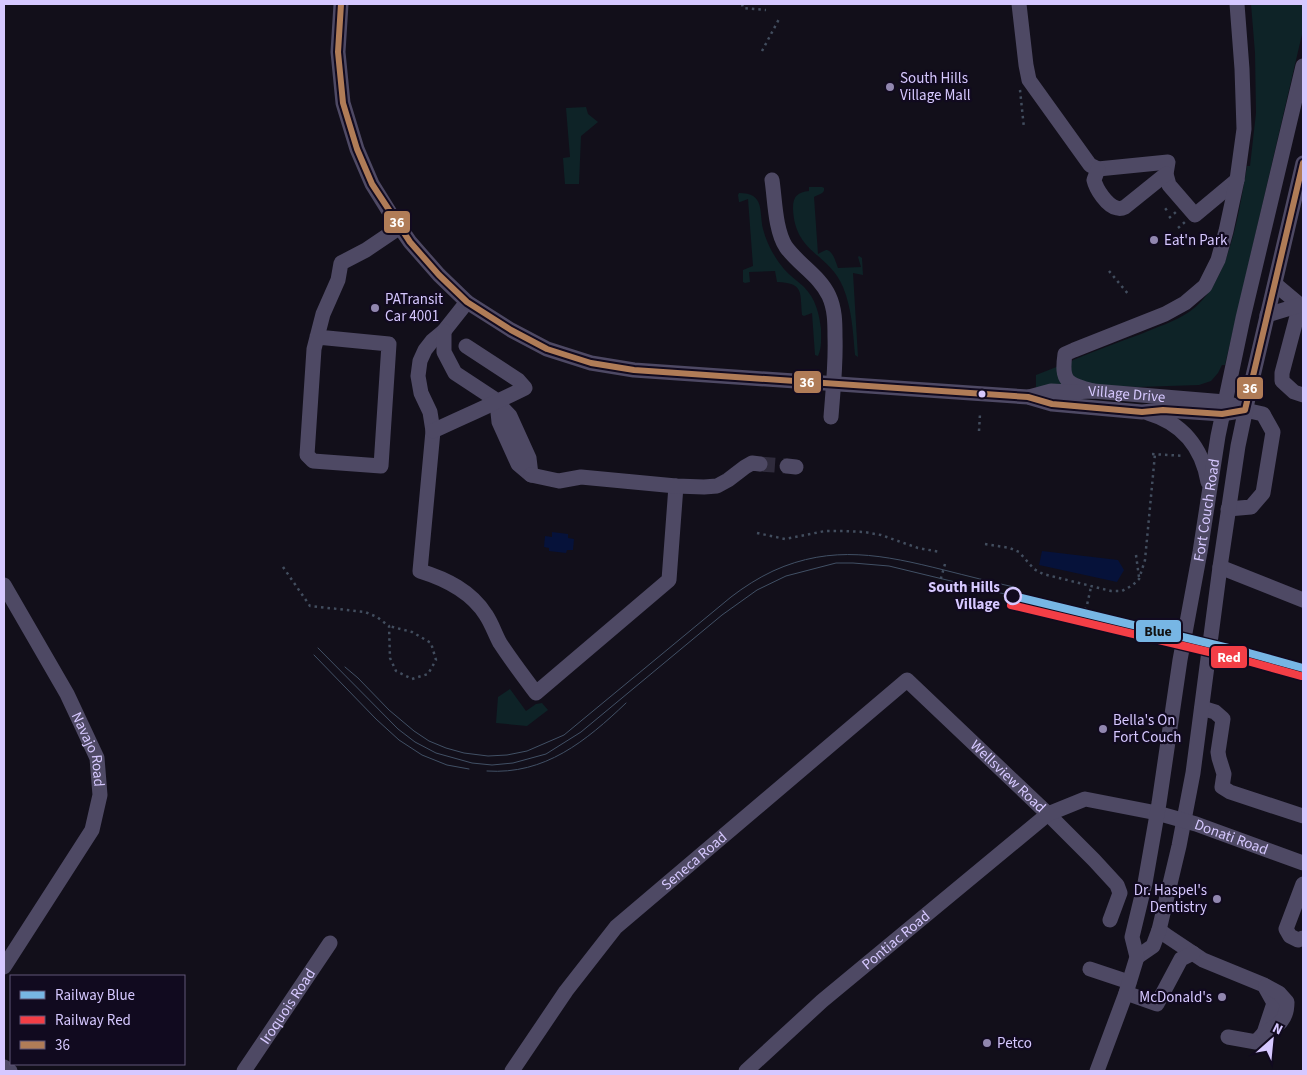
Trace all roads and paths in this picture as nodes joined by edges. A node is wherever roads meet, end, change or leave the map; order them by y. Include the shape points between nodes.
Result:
1 (341, 4) edge
2 (742, 4) edge
3 (1019, 4) edge
4 (1237, 4) edge
5 (766, 10) dead end
6 (779, 19) dead end
7 (762, 51) dead end
8 (1303, 66) edge
9 (1019, 89) dead end
10 (1024, 128) dead end
11 (1303, 163) edge
12 (1098, 169) junction
13 (1166, 174) junction
14 (772, 180) dead end
15 (1237, 180) junction
16 (1298, 211) edge
17 (400, 227) junction
18 (1109, 271) dead end
19 (1275, 284) junction
20 (1129, 295) dead end
21 (468, 302) junction
22 (1302, 305) edge
23 (1267, 316) junction
24 (444, 331) junction
25 (317, 337) junction
26 (466, 346) dead end
27 (834, 383) junction
28 (1093, 391) junction
29 (1303, 395) edge
30 (1028, 397) junction
31 (497, 403) junction
32 (1224, 408) junction
33 (1245, 410) junction
34 (1142, 412) junction
35 (980, 414) dead end
36 (831, 417) dead end
37 (433, 431) junction
38 (979, 431) dead end
39 (1191, 456) dead end
40 (760, 464) tunnel mouth
41 (676, 486) junction
42 (1210, 490) junction
43 (1228, 509) junction
44 (757, 533) dead end
45 (985, 544) dead end
46 (940, 552) dead end
47 (1136, 555) dead end
48 (945, 564) dead end
49 (283, 567) dead end
50 (1220, 567) junction
51 (1139, 579) junction
52 (945, 586) dead end
53 (1092, 587) junction
54 (5, 589) edge
55 (1303, 600) edge
56 (1070, 617) dead end
57 (390, 626) junction
58 (907, 680) joint
59 (1202, 708) junction
60 (1157, 813) junction
61 (1048, 814) junction
62 (1303, 816) edge
63 (1184, 820) junction
64 (1303, 863) edge
65 (1303, 884) edge
66 (1110, 920) dead end
67 (1159, 930) junction
68 (1303, 938) edge
69 (330, 943) dead end
70 (1194, 953) junction
71 (1138, 957) junction
72 (4, 967) edge
73 (1090, 969) dead end
74 (1128, 987) junction
75 (1228, 1037) dead end
76 (4, 1067) edge
77 (10, 1071) edge
78 (244, 1071) edge
79 (512, 1071) edge
80 (746, 1071) edge
81 (1097, 1071) edge

1 - 17 street, Village Drive via 338,52 343,103 368,175
2 - 5 path via 743,8
3 - 12 street via 1029,80 1090,165
4 - 15 street via 1244,129
6 - 7 path
8 - 32 street, Fort Couch Road
9 - 10 path
11 - 16 street, Fort Couch Road
12 - 13 street via 1168,162
12 - 13 street via 1094,180 1096,188 1117,208 1125,207
13 - 15 street via 1170,185 1194,215
14 - 27 street via 779,229 786,246 829,295 834,312
15 - 28 street via 1218,260 1205,286 1185,304 1165,314 1065,354 1065,378 1073,385
16 - 19 street, Fort Couch Road
17 - 21 street, Village Drive via 439,275
17 - 25 street via 341,263
18 - 20 path
19 - 22 street
19 - 23 street, Fort Couch Road
21 - 24 street
21 - 27 street, Village Drive via 547,349 591,363 634,370
22 - 23 street
22 - 29 street via 1282,381
23 - 33 street, Fort Couch Road
24 - 31 street via 444,352 455,373
24 - 37 street via 425,350 418,376
25 - 25 street via 389,344 380,466 313,461 307,455
26 - 31 street via 525,388
27 - 30 street, Village Drive
27 - 36 street
28 - 30 street, Village Drive via 1051,391
28 - 32 street, Village Drive
30 - 34 street, Village Drive via 1052,404
31 - 37 street
31 - 41 street via 499,422 518,464 531,474 559,481 581,477
32 - 33 street, Village Drive
32 - 34 street, Village Drive
32 - 42 street, Fort Couch Road
33 - 43 street, Fort Couch Road
33 - 43 street, Village Drive via 1263,414 1273,432 1263,493 1251,507
34 - 42 street via 1168,420 1187,436 1203,462
35 - 38 path
37 - 41 street via 420,571 439,577 476,601 499,641 536,693 669,580
39 - 51 path via 1154,454 1145,560
40 - 41 street via 744,467 717,486
42 - 60 street, Fort Couch Road
43 - 50 street, Fort Couch Road
44 - 46 path via 792,539 825,531 864,532
45 - 53 path via 1019,552 1034,570 1043,574
47 - 51 path
48 - 52 path via 939,585
49 - 57 path via 310,606 364,612
50 - 55 street
50 - 59 street, Fort Couch Road
51 - 53 path via 1122,591
53 - 56 path via 1082,617
54 - 72 street, Navajo Road via 68,694 97,758 100,795 92,830
57 - 57 path via 390,658 396,671 412,680 428,674 436,660 431,643 412,632
58 - 61 street, Wellsview Road
58 - 79 street, Seneca Road via 616,928 566,991
59 - 62 street via 1223,719 1218,752 1224,774 1222,787
59 - 63 street, Fort Couch Road
60 - 61 street, Wellsview Road via 1085,799
60 - 63 street, Donati Road
60 - 71 street, Fort Couch Road via 1132,937
61 - 66 street via 1117,885 1120,893
61 - 80 street, Pontiac Road via 822,1001
63 - 64 street, Donati Road
63 - 67 street, Fort Couch Road
65 - 68 street via 1286,929 1290,936 1298,940
67 - 70 street
67 - 71 street, Fort Couch Road via 1154,946
69 - 78 street, Iroquois Road
70 - 74 street via 1181,959 1157,1004
70 - 75 street via 1202,960 1264,985 1274,1003 1264,1033 1256,1042
71 - 74 street, Fort Couch Road
73 - 74 street
74 - 81 street, Fort Couch Road
76 - 77 street

